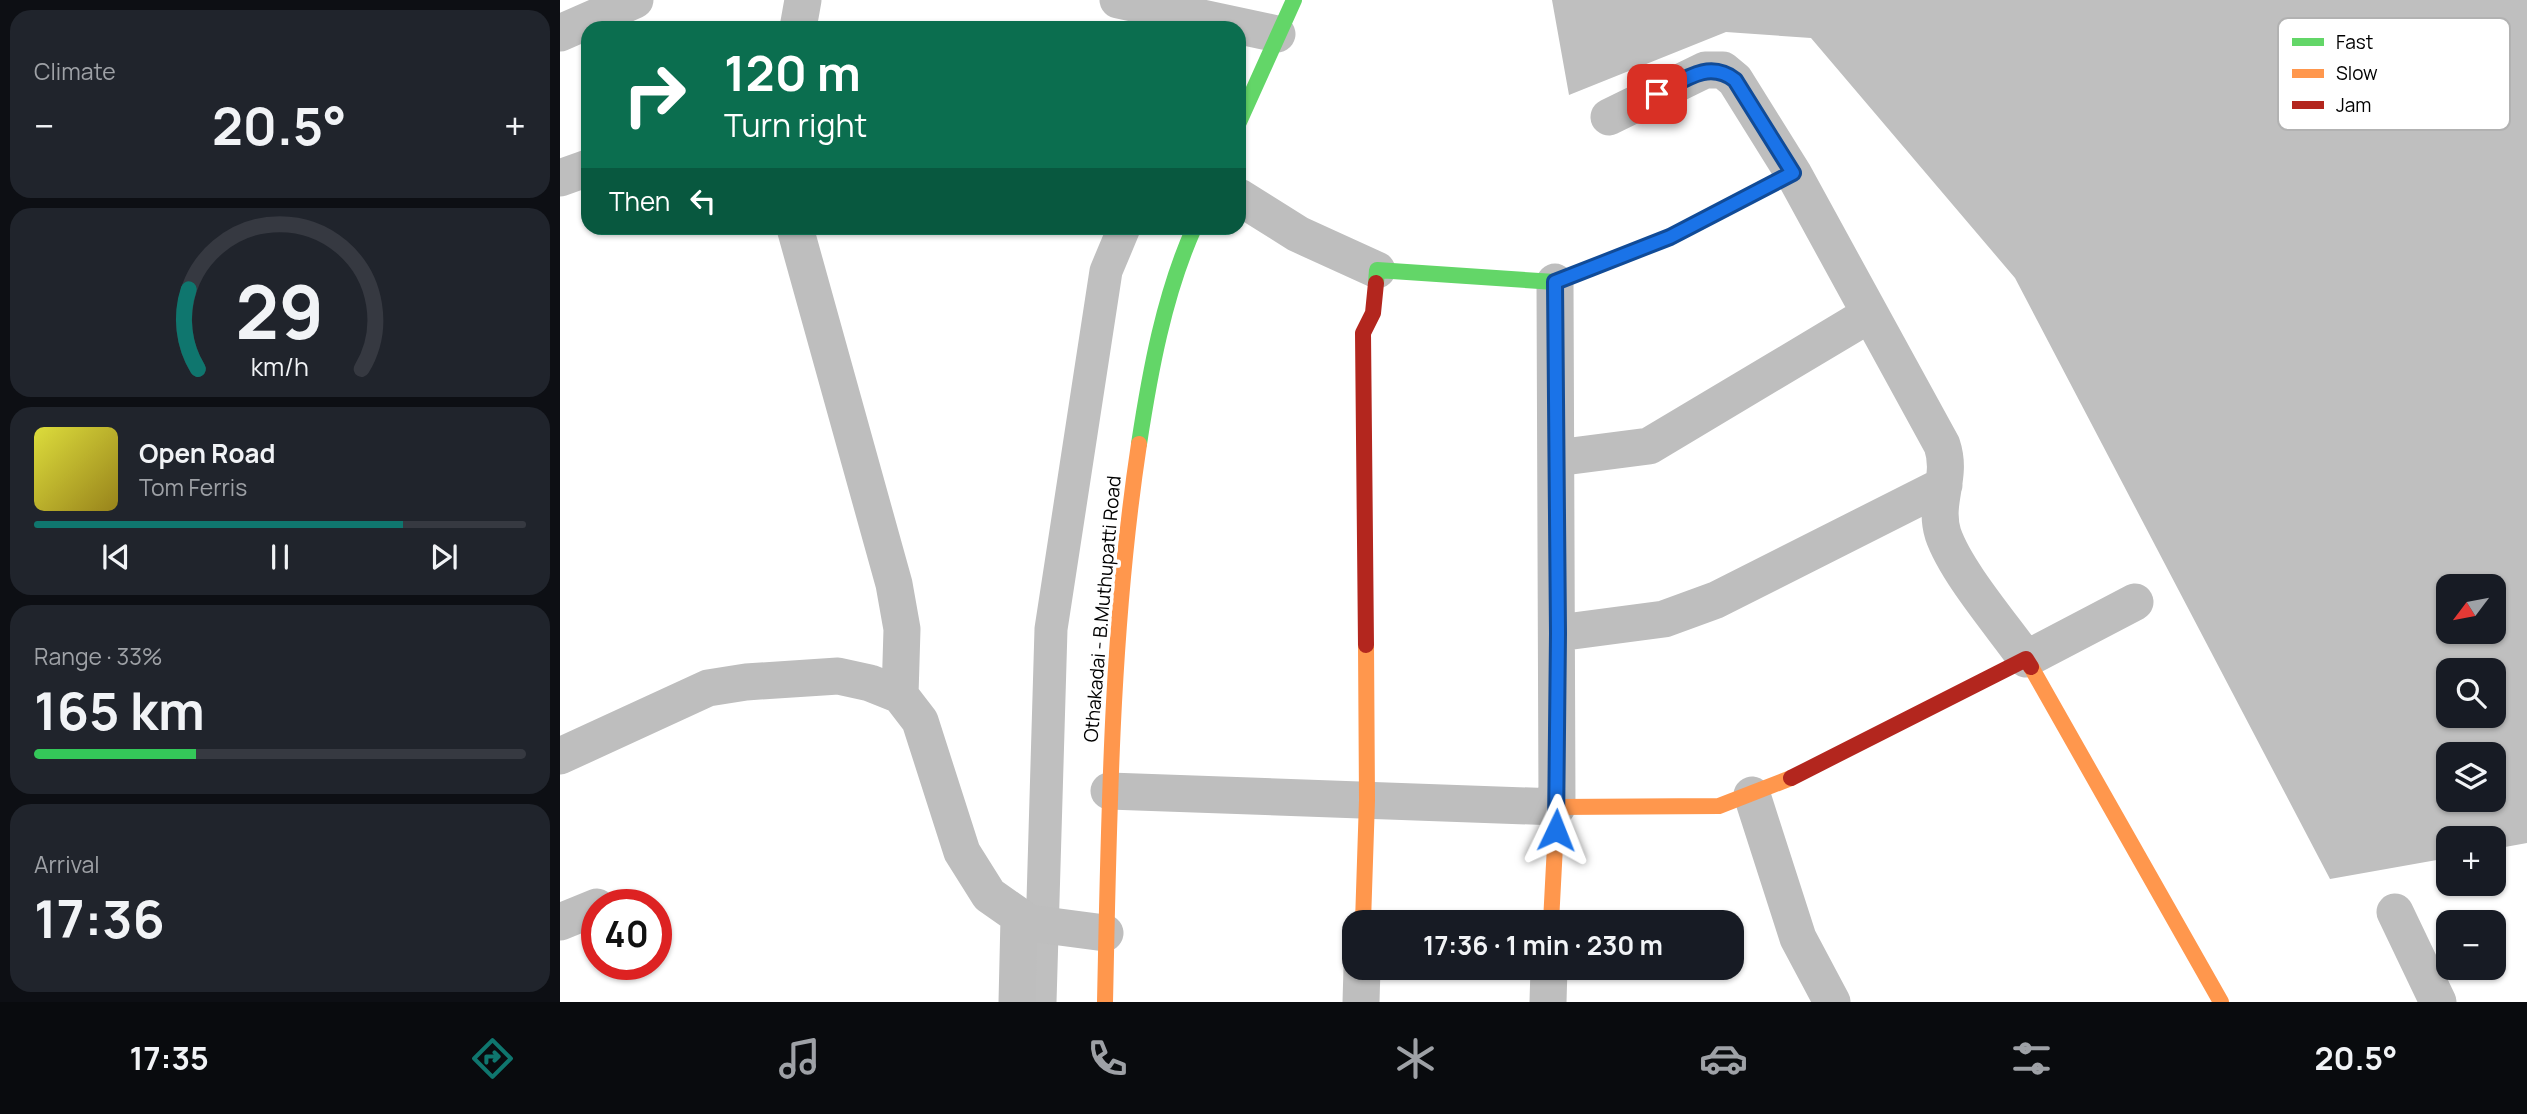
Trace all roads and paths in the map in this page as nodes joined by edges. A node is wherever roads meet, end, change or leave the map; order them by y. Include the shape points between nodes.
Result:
1 (635, 0) edge
2 (803, 0) edge
3 (1118, 0) edge
4 (1294, 0) edge
5 (1193, 12) edge
6 (587, 21) edge
7 (799, 21) edge
8 (1227, 21) edge
9 (581, 24) edge
10 (1246, 26) edge
11 (560, 33) edge
12 (1277, 34) junction
13 (1246, 106) edge
14 (1609, 117) dead end
15 (581, 170) edge
16 (1793, 173) junction
17 (560, 178) edge
18 (1246, 201) edge
19 (797, 235) edge
20 (1191, 235) edge
21 (1377, 270) junction
22 (1555, 282) junction
23 (1870, 314) junction
24 (1556, 458) junction
25 (1944, 485) junction
26 (2135, 602) dead end
27 (1558, 633) junction
28 (2026, 659) junction
29 (900, 695) junction
30 (560, 756) edge
31 (1110, 791) junction
32 (1752, 795) junction
33 (1367, 800) junction
34 (1556, 807) junction
35 (1363, 910) edge
36 (1552, 910) edge
37 (2395, 912) dead end
38 (581, 913) edge
39 (1024, 920) junction
40 (560, 922) edge
41 (1105, 933) junction
42 (1362, 980) edge
43 (1549, 980) edge
44 (1017, 1002) edge
45 (1105, 1002) edge
46 (1361, 1002) edge
47 (1548, 1002) edge
48 (1832, 1002) edge
49 (2221, 1002) edge
50 (2438, 1002) edge

1 - 6 street
2 - 7 street
3 - 5 street
4 - 12 street
5 - 8 street
9 - 11 street
10 - 12 street
12 - 13 street
14 - 16 street via 1704,71 1723,70 1735,80
15 - 17 street
16 - 22 street via 1670,237
16 - 23 street
18 - 21 street via 1298,234
19 - 29 street via 894,583 902,629
20 - 31 street, Othakadai - B.Muthupatti Road via 1147,389 1128,514
21 - 22 street
21 - 33 street via 1373,313 1363,333
22 - 24 street
23 - 24 street via 1649,446
23 - 25 street via 1942,445 1948,463
24 - 27 street
25 - 27 street via 1716,600 1664,619
25 - 28 street via 1939,507 1943,534
26 - 28 street
27 - 34 street
28 - 32 street
28 - 49 street
29 - 30 street via 838,676 708,688
29 - 39 street via 920,721 962,852 989,895
31 - 33 street
31 - 41 street, Othakadai - B.Muthupatti Road
32 - 34 street via 1719,806
32 - 48 street via 1798,938
33 - 34 street
33 - 35 street
34 - 36 street
37 - 50 street
38 - 40 street
39 - 41 street
39 - 44 street
41 - 45 street, Othakadai - B.Muthupatti Road
42 - 46 street
43 - 47 street

